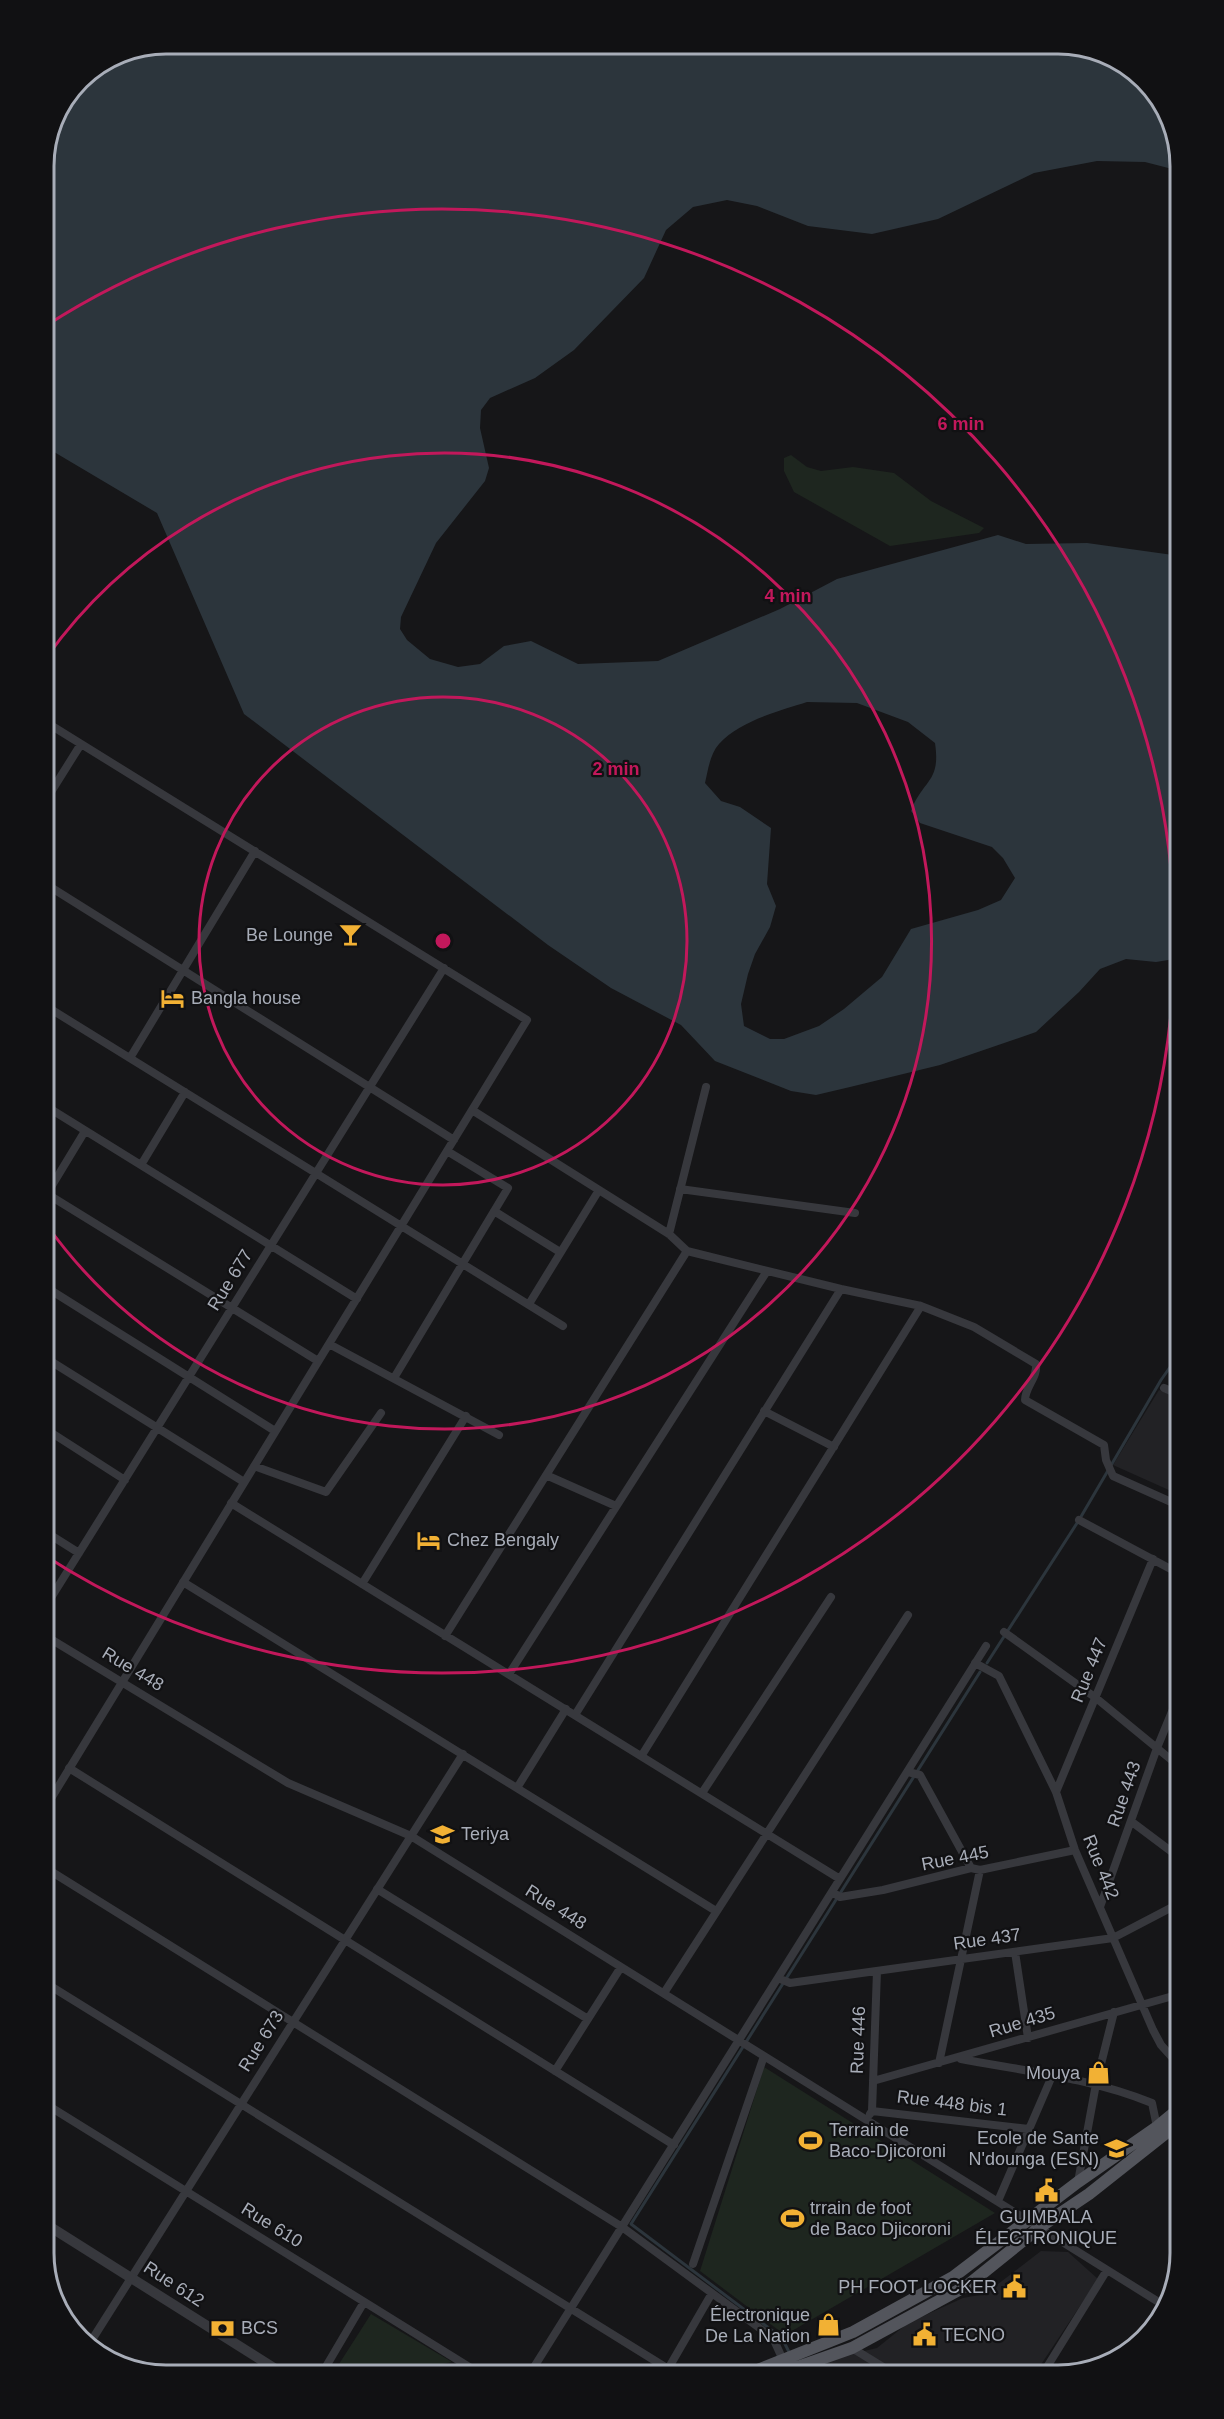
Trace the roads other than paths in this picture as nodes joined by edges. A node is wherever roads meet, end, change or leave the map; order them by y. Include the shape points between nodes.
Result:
1 (54, 727) edge
2 (81, 744) junction
3 (54, 787) edge
4 (255, 851) junction
5 (54, 889) edge
6 (444, 968) junction
7 (183, 970) junction
8 (54, 1011) edge
9 (130, 1058) junction
10 (370, 1087) junction
11 (706, 1087) dead end
12 (185, 1092) junction
13 (472, 1110) junction
14 (54, 1111) edge
15 (85, 1131) junction
16 (454, 1140) junction
17 (447, 1151) junction
18 (141, 1165) junction
19 (316, 1173) junction
20 (54, 1180) edge
21 (680, 1189) junction
22 (599, 1190) junction
23 (54, 1199) edge
24 (494, 1211) junction
25 (855, 1213) dead end
26 (401, 1226) junction
27 (669, 1234) junction
28 (271, 1245) junction
29 (687, 1251) junction
30 (561, 1252) junction
31 (463, 1264) junction
32 (767, 1271) junction
33 (841, 1289) junction
34 (54, 1293) edge
35 (357, 1299) junction
36 (529, 1304) junction
37 (921, 1306) junction
38 (232, 1308) junction
39 (563, 1326) dead end
40 (329, 1344) junction
41 (318, 1361) junction
42 (54, 1363) edge
43 (189, 1377) junction
44 (394, 1378) junction
45 (1164, 1388) dead end
46 (1170, 1391) edge
47 (764, 1411) junction
48 (381, 1413) dead end
49 (466, 1416) junction
50 (157, 1428) junction
51 (275, 1431) junction
52 (54, 1434) edge
53 (500, 1435) dead end
54 (834, 1447) junction
55 (254, 1466) junction
56 (546, 1475) junction
57 (125, 1480) junction
58 (244, 1482) junction
59 (1170, 1501) edge
60 (231, 1503) junction
61 (616, 1506) junction
62 (1079, 1520) dead end
63 (54, 1537) edge
64 (79, 1553) junction
65 (1153, 1559) junction
66 (1170, 1568) edge
67 (183, 1582) junction
68 (362, 1584) junction
69 (54, 1593) edge
70 (831, 1597) dead end
71 (908, 1615) dead end
72 (1004, 1632) dead end
73 (446, 1636) junction
74 (54, 1641) edge
75 (986, 1646) dead end
76 (975, 1663) junction
77 (509, 1674) junction
78 (122, 1682) junction
79 (1096, 1698) junction
80 (566, 1709) junction
81 (574, 1714) junction
82 (1170, 1719) edge
83 (1157, 1748) junction
84 (463, 1754) junction
85 (642, 1755) junction
86 (1170, 1759) edge
87 (69, 1768) junction
88 (908, 1772) junction
89 (517, 1788) junction
90 (1056, 1792) junction
91 (54, 1793) edge
92 (702, 1793) junction
93 (1132, 1822) junction
94 (767, 1833) junction
95 (411, 1836) junction
96 (1075, 1850) junction
97 (1170, 1850) edge
98 (975, 1869) junction
99 (54, 1873) edge
100 (840, 1879) junction
101 (377, 1889) junction
102 (836, 1895) junction
103 (1100, 1907) junction
104 (1170, 1908) edge
105 (716, 1911) junction
106 (1113, 1938) junction
107 (345, 1940) junction
108 (1015, 1952) junction
109 (961, 1960) junction
110 (621, 1967) junction
111 (877, 1971) junction
112 (783, 1980) junction
113 (54, 1988) edge
114 (664, 1993) junction
115 (1170, 1997) edge
116 (1144, 2005) junction
117 (1114, 2012) junction
118 (588, 2019) junction
119 (293, 2022) junction
120 (1028, 2038) junction
121 (739, 2041) junction
122 (1170, 2055) edge
123 (764, 2056) junction
124 (958, 2059) junction
125 (939, 2063) junction
126 (555, 2071) junction
127 (1052, 2076) junction
128 (873, 2081) junction
129 (1096, 2084) junction
130 (241, 2104) junction
131 (54, 2109) edge
132 (872, 2110) junction
133 (1170, 2116) edge
134 (866, 2120) junction
135 (1157, 2127) junction
136 (1029, 2129) junction
137 (1170, 2130) edge
138 (674, 2145) junction
139 (1078, 2182) junction
140 (186, 2192) junction
141 (998, 2201) junction
142 (1029, 2220) junction
143 (622, 2227) junction
144 (1040, 2227) junction
145 (54, 2229) edge
146 (693, 2264) dead end
147 (1107, 2270) junction
148 (132, 2277) junction
149 (712, 2293) junction
150 (364, 2302) junction
151 (1159, 2302) edge
152 (571, 2309) junction
153 (93, 2338) edge
154 (852, 2348) junction
155 (783, 2360) junction
156 (269, 2365) edge
157 (327, 2365) edge
158 (466, 2365) edge
159 (535, 2365) edge
160 (662, 2365) edge
161 (670, 2365) edge
162 (770, 2365) edge
163 (804, 2365) edge
164 (880, 2365) edge
165 (1049, 2365) edge

1 - 2 street
2 - 3 street
2 - 4 street
4 - 6 street
4 - 7 street
5 - 7 street
6 - 10 street, Rue 677
6 - 13 street via 527,1020
7 - 9 street
7 - 10 street
8 - 9 street
9 - 12 street
10 - 16 street
10 - 19 street, Rue 677
11 - 21 street
12 - 18 street
12 - 19 street
13 - 16 street
13 - 22 street
14 - 15 street
15 - 18 street
15 - 20 street
16 - 17 street
17 - 24 street via 508,1188
17 - 26 street
18 - 28 street
19 - 26 street
19 - 28 street, Rue 677
21 - 25 street
21 - 27 street
22 - 27 street
22 - 30 street
23 - 38 street
24 - 30 street
24 - 31 street
26 - 31 street
26 - 35 street
27 - 29 street
28 - 35 street
28 - 38 street, Rue 677
29 - 32 street
29 - 56 street
30 - 36 street
31 - 36 street
31 - 44 street
32 - 33 street
32 - 61 street
33 - 37 street
33 - 47 street
34 - 43 street
35 - 40 street
36 - 39 street
37 - 54 street
37 - 59 street via 974,1327 1036,1364 1025,1400 1104,1445 1112,1475
38 - 41 street
38 - 43 street, Rue 677
40 - 41 street
40 - 44 street
41 - 51 street
42 - 50 street
43 - 50 street, Rue 677
43 - 51 street
44 - 49 street
45 - 46 street
47 - 54 street
47 - 81 street
48 - 55 street via 326,1492
49 - 53 street
49 - 68 street
50 - 57 street, Rue 677
50 - 58 street
51 - 55 street
52 - 57 street
54 - 85 street
55 - 58 street
56 - 61 street
56 - 73 street
57 - 64 street, Rue 677
58 - 60 street
60 - 67 street
60 - 68 street
61 - 77 street
62 - 65 street
63 - 64 street
64 - 69 street, Rue 677
65 - 66 street
65 - 79 street, Rue 447
67 - 78 street
67 - 84 street
68 - 73 street
70 - 92 street
71 - 94 street
72 - 79 street
73 - 77 street
74 - 78 street, Rue 448
75 - 76 street
76 - 88 street
76 - 90 street, Rue 442 via 999,1676
77 - 80 street
78 - 87 street
78 - 95 street, Rue 448 via 288,1783
79 - 83 street
79 - 90 street, Rue 447
80 - 81 street
80 - 89 street
81 - 85 street
82 - 83 street, Rue 443
83 - 86 street
83 - 93 street, Rue 443
84 - 89 street
84 - 95 street, Rue 673
85 - 92 street
87 - 91 street
87 - 107 street
88 - 98 street via 920,1775
88 - 100 street
89 - 105 street
90 - 96 street, Rue 442
92 - 94 street
93 - 97 street
93 - 103 street, Rue 443
94 - 100 street
94 - 105 street
95 - 101 street, Rue 673
95 - 110 street, Rue 448
96 - 98 street, Rue 445
96 - 103 street, Rue 442
98 - 102 street, Rue 445 via 883,1890
98 - 109 street
99 - 119 street
100 - 102 street
101 - 107 street, Rue 673
101 - 118 street
102 - 112 street
103 - 106 street, Rue 442
104 - 106 street, Rue 437
105 - 114 street
106 - 108 street, Rue 437
106 - 116 street, Rue 442
107 - 119 street, Rue 673
107 - 126 street
108 - 109 street, Rue 437
108 - 120 street
109 - 111 street, Rue 437
109 - 125 street
110 - 114 street, Rue 448
110 - 118 street
111 - 112 street, Rue 437
111 - 128 street, Rue 446
112 - 121 street
113 - 130 street
114 - 121 street, Rue 448
115 - 116 street, Rue 435
116 - 117 street, Rue 435
116 - 122 street, Rue 442 via 1161,2045
117 - 120 street, Rue 435
117 - 129 street
118 - 126 street
119 - 130 street, Rue 673
119 - 143 street
120 - 124 street, Rue 435
121 - 123 street, Rue 448
121 - 138 street
123 - 134 street, Rue 448
123 - 146 street
124 - 125 street, Rue 435
124 - 127 street
125 - 128 street, Rue 435
126 - 138 street
127 - 129 street
127 - 136 street
128 - 132 street, Rue 446
129 - 135 street via 1152,2103
129 - 139 street
130 - 140 street, Rue 673
130 - 152 street
131 - 140 street, Rue 610
132 - 134 street
132 - 136 street, Rue 448 bis 1
133 - 135 main road
134 - 141 street, Rue 448
135 - 139 main road
136 - 141 street
137 - 144 main road
138 - 143 street
139 - 142 main road
140 - 148 street, Rue 673
140 - 150 street, Rue 610
141 - 142 street, Rue 448
142 - 144 street, Rue 448
142 - 155 main road via 953,2277 853,2332
143 - 149 street
143 - 152 street
144 - 147 street, Rue 448
144 - 154 main road via 968,2285
145 - 148 street, Rue 612
147 - 151 street, Rue 448
147 - 165 street
148 - 153 street, Rue 673
148 - 156 street, Rue 612
149 - 155 street via 773,2338
149 - 161 street
150 - 157 street
150 - 158 street, Rue 610
152 - 159 street
152 - 160 street
154 - 163 main road
154 - 164 street
155 - 162 main road

